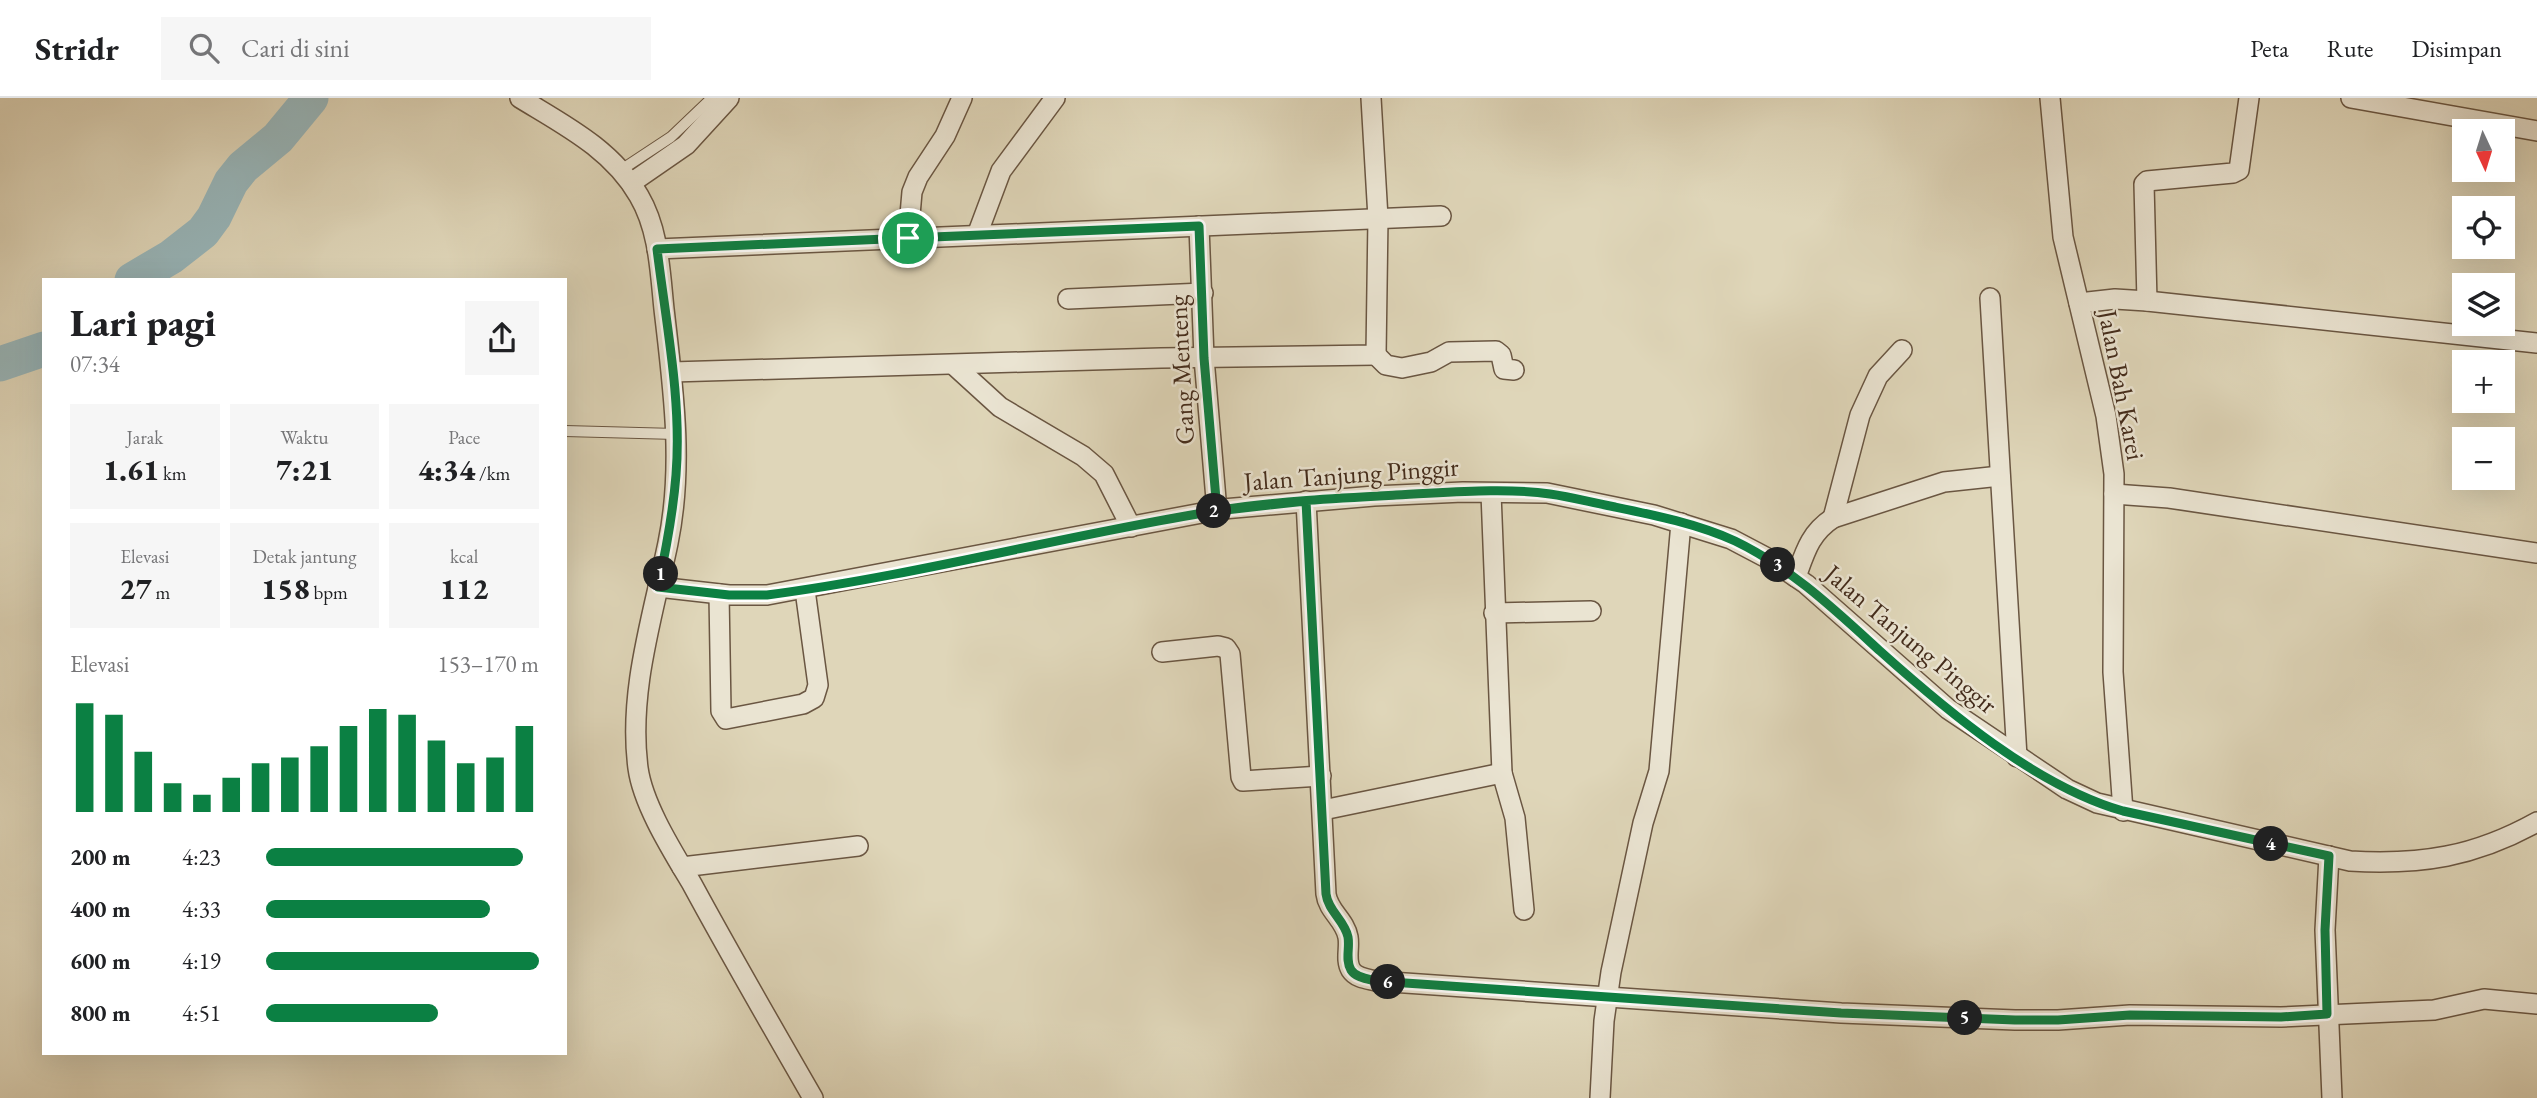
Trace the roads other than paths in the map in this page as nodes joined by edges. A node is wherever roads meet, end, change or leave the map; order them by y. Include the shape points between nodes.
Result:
1 (520, 98) edge
2 (712, 98) edge
3 (729, 98) edge
4 (962, 98) edge
5 (1055, 98) edge
6 (1371, 98) edge
7 (2050, 98) edge
8 (2249, 98) edge
9 (2351, 98) edge
10 (2537, 131) edge
11 (626, 177) junction
12 (1441, 216) dead end
13 (1378, 218) junction
14 (1199, 226) junction
15 (977, 235) junction
16 (908, 238) junction
17 (657, 249) junction
18 (1203, 293) junction
19 (1990, 298) dead end
20 (1068, 299) dead end
21 (2147, 301) junction
22 (2079, 303) junction
23 (2537, 343) edge
24 (1902, 350) dead end
25 (1376, 355) junction
26 (1204, 358) junction
27 (955, 366) junction
28 (1514, 370) dead end
29 (672, 372) junction
30 (567, 431) edge
31 (676, 434) junction
32 (2000, 476) junction
33 (1491, 493) junction
34 (2114, 494) junction
35 (1306, 501) junction
36 (1217, 511) junction
37 (1833, 518) junction
38 (1681, 523) junction
39 (1131, 527) junction
40 (2537, 553) edge
41 (1796, 577) junction
42 (658, 587) junction
43 (804, 590) junction
44 (719, 594) junction
45 (1591, 611) dead end
46 (1494, 613) junction
47 (1162, 652) dead end
48 (2017, 757) junction
49 (1502, 773) junction
50 (1321, 776) junction
51 (1323, 810) junction
52 (2123, 811) junction
53 (2537, 822) edge
54 (858, 846) dead end
55 (2329, 856) junction
56 (682, 867) junction
57 (1524, 911) dead end
58 (1607, 996) junction
59 (2537, 1004) edge
60 (2327, 1014) junction
61 (813, 1098) edge
62 (1600, 1098) edge
63 (2332, 1098) edge

1 - 11 street via 600,149
2 - 11 lane
3 - 11 street via 686,145
4 - 16 street via 912,192
5 - 15 street via 1001,171
6 - 13 street
7 - 22 street, Jalan Bah Karei via 2063,237
8 - 21 street via 2239,170 2144,184
9 - 10 street
11 - 17 street via 651,221
12 - 13 street
13 - 14 street
13 - 25 street
14 - 15 street
14 - 18 street, Gang Menteng
15 - 16 street
16 - 17 street
17 - 29 street
18 - 20 street
18 - 26 street, Gang Menteng
19 - 32 street
21 - 22 street
21 - 23 street
22 - 34 street, Jalan Bah Karei via 2106,416
24 - 37 street via 1878,376 1860,415
25 - 26 street
25 - 28 street via 1386,365 1402,368 1431,362 1449,352 1496,351 1504,369
26 - 27 street
26 - 36 street, Gang Menteng
27 - 29 street
27 - 39 street via 1000,407 1083,456 1104,474
29 - 31 street
30 - 31 lane
31 - 42 street via 677,473
32 - 37 street via 1944,482
32 - 48 street
33 - 35 street, Jalan Tanjung Pinggir
33 - 38 street, Jalan Tanjung Pinggir via 1547,493
33 - 46 street
34 - 40 street via 2169,498
34 - 52 street, Jalan Bah Karei via 2113,672
35 - 36 street, Jalan Tanjung Pinggir
35 - 50 street
36 - 39 street, Jalan Tanjung Pinggir
37 - 41 street via 1810,539
38 - 41 street, Jalan Tanjung Pinggir via 1731,539
38 - 58 street via 1660,771 1643,823
39 - 43 street, Jalan Tanjung Pinggir
41 - 48 street, Jalan Tanjung Pinggir via 1948,709
42 - 44 street, Jalan Tanjung Pinggir
42 - 56 street via 645,644 635,739 638,772
43 - 44 street, Jalan Tanjung Pinggir
43 - 44 street via 818,685 814,698 726,719 721,711
45 - 46 street
46 - 49 street
47 - 50 street via 1218,646 1230,654 1243,781
48 - 52 street, Jalan Tanjung Pinggir via 2067,789
49 - 51 street
49 - 57 street via 1515,818
50 - 51 street
51 - 58 street via 1327,903 1348,937 1352,971 1362,978
52 - 55 street, Jalan Tanjung Pinggir
53 - 55 street, Jalan Tanjung Pinggir via 2473,851 2432,860 2391,863
54 - 56 street
55 - 60 street
56 - 61 street
58 - 60 street via 2015,1020
58 - 62 street
59 - 60 street via 2484,999 2434,1010
60 - 63 street

